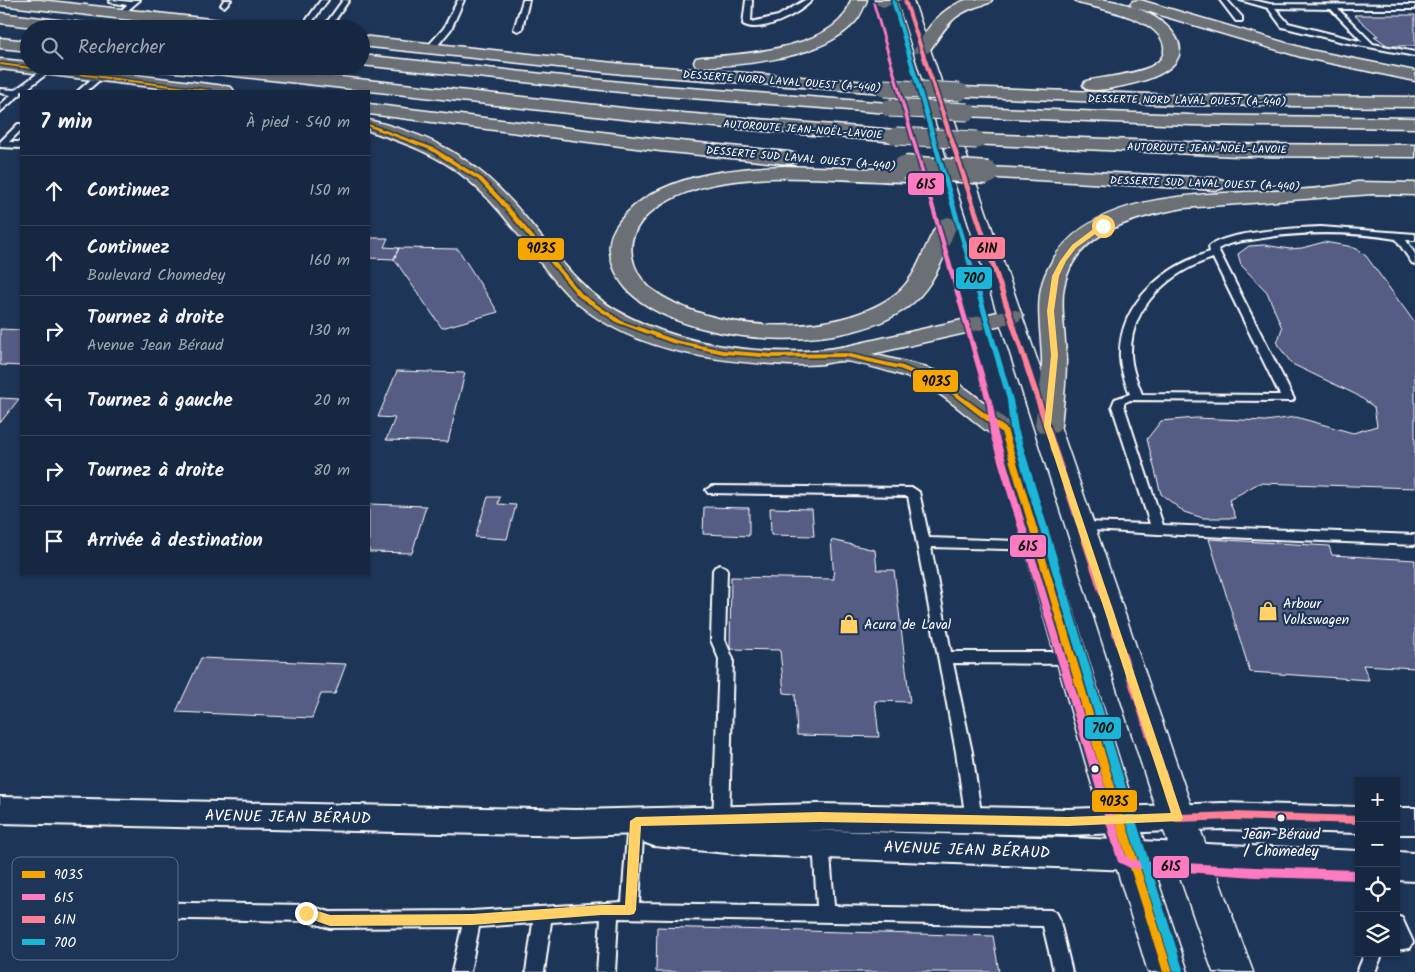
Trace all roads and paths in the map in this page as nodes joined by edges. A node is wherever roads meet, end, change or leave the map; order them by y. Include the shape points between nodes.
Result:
1 (0, 0) edge
2 (325, 0) edge
3 (346, 0) edge
4 (461, 0) edge
5 (526, 0) edge
6 (749, 0) edge
7 (810, 0) edge
8 (860, 0) edge
9 (904, 0) edge
10 (984, 0) edge
11 (1083, 0) edge
12 (1122, 0) edge
13 (1223, 0) edge
14 (1243, 0) edge
15 (886, 1) edge
16 (135, 2) edge
17 (116, 5) edge
18 (1270, 6) junction
19 (1332, 6) junction
20 (1415, 8) edge
21 (144, 16) junction
22 (0, 18) edge
23 (1239, 19) dead end
24 (20, 20) edge
25 (166, 20) edge
26 (178, 20) edge
27 (310, 20) edge
28 (332, 20) edge
29 (518, 29) dead end
30 (370, 42) edge
31 (0, 43) edge
32 (20, 45) edge
33 (1371, 46) junction
34 (431, 48) junction
35 (1415, 49) edge
36 (922, 50) junction
37 (370, 51) edge
38 (1396, 51) junction
39 (0, 54) edge
40 (484, 54) junction
41 (1415, 54) edge
42 (20, 55) edge
43 (370, 61) edge
44 (0, 64) edge
45 (20, 66) edge
46 (41, 75) edge
47 (91, 75) edge
48 (264, 75) edge
49 (100, 76) junction
50 (1415, 76) edge
51 (189, 87) junction
52 (21, 90) edge
53 (83, 90) edge
54 (205, 90) edge
55 (216, 90) edge
56 (650, 90) junction
57 (960, 90) junction
58 (0, 91) edge
59 (20, 91) edge
60 (17, 93) junction
61 (1415, 102) edge
62 (370, 109) edge
63 (0, 110) edge
64 (1415, 123) edge
65 (370, 126) edge
66 (20, 127) edge
67 (20, 145) edge
68 (1415, 151) edge
69 (906, 172) junction
70 (1374, 188) junction
71 (1415, 189) edge
72 (948, 224) junction
73 (1399, 237) junction
74 (1415, 237) edge
75 (1215, 254) junction
76 (1415, 261) edge
77 (1011, 316) junction
78 (977, 324) junction
79 (846, 355) junction
80 (1137, 397) junction
81 (1048, 426) junction
82 (1004, 431) junction
83 (712, 490) dead end
84 (1081, 526) junction
85 (1158, 530) junction
86 (1415, 540) edge
87 (924, 542) junction
88 (1038, 545) junction
89 (720, 570) dead end
90 (945, 657) junction
91 (1072, 658) junction
92 (0, 810) edge
93 (1177, 818) junction
94 (974, 820) junction
95 (1355, 820) edge
96 (1400, 821) edge
97 (1415, 821) edge
98 (635, 825) junction
99 (721, 829) junction
100 (821, 831) junction
101 (1125, 837) junction
102 (1192, 858) junction
103 (1355, 865) edge
104 (1400, 866) edge
105 (1415, 867) edge
106 (610, 910) junction
107 (630, 910) junction
108 (178, 911) edge
109 (543, 914) junction
110 (826, 914) junction
111 (472, 919) junction
112 (1372, 957) edge
113 (461, 972) edge
114 (535, 972) edge
115 (606, 972) edge
116 (1063, 972) edge
117 (1168, 972) edge
118 (1233, 972) edge
119 (1366, 972) edge

1 - 17 main road via 98,11
2 - 27 lane
3 - 28 lane
4 - 34 lane via 446,29
5 - 29 lane
6 - 7 lane via 747,24 770,22 788,15
8 - 40 main road via 850,19 828,35 792,49 748,58 671,63
9 - 36 street
10 - 36 main road via 946,15
11 - 57 main road via 1126,11 1156,26 1172,44 1173,53 1169,61 1142,76 1106,84
12 - 50 main road via 1307,54
13 - 23 lane
14 - 18 lane
15 - 72 street
16 - 17 lane
16 - 17 lane
17 - 21 main road
18 - 19 lane
18 - 33 lane via 1285,25
19 - 20 lane
19 - 33 lane
21 - 25 main road
21 - 26 main road
22 - 24 main road
30 - 34 main road, DESSERTE NORD LAVAL OUEST (A-440)
31 - 32 main road
33 - 38 lane
34 - 40 main road, DESSERTE NORD LAVAL OUEST (A-440)
35 - 38 lane
36 - 77 street
37 - 56 main road
38 - 41 lane
39 - 42 main road
40 - 57 main road, DESSERTE NORD LAVAL OUEST (A-440), bridge via 700,75
43 - 56 main road, AUTOROUTE JEAN-NOËL-LAVOIE
44 - 45 main road
46 - 52 lane
47 - 49 main road
48 - 68 main road, AUTOROUTE JEAN-NOËL-LAVOIE, bridge via 569,110 896,136 1238,150
49 - 51 main road
49 - 53 lane
51 - 54 main road
51 - 55 main road
56 - 64 main road, AUTOROUTE JEAN-NOËL-LAVOIE, bridge via 968,112 1173,120
57 - 61 main road, DESSERTE NORD LAVAL OUEST (A-440) via 1168,100
58 - 60 lane
59 - 60 lane
60 - 63 lane
62 - 69 main road, DESSERTE SUD LAVAL OUEST (A-440)
65 - 79 main road via 432,149 480,179 581,296 620,322 667,340 723,352 772,356
66 - 67 lane via 2,145
69 - 70 main road, DESSERTE SUD LAVAL OUEST (A-440)
69 - 72 main road via 767,173 700,182 663,196 638,214 623,234 620,256 626,271 643,292 688,316 751,330 814,330 858,321 903,300 921,280
70 - 71 main road, DESSERTE SUD LAVAL OUEST (A-440)
70 - 81 main road via 1179,202 1131,213 1087,236 1068,252 1054,282 1051,311 1054,355
72 - 78 street
73 - 74 lane
73 - 75 lane via 1360,230 1293,231 1224,242 1214,246
73 - 76 lane
75 - 80 lane via 1170,276 1142,301 1127,334 1125,352
75 - 80 lane via 1288,400
77 - 78 main road
77 - 81 street
78 - 79 main road
78 - 82 street via 1000,403
79 - 82 main road via 901,367 934,380
80 - 85 lane via 1123,398 1118,406
81 - 84 street
82 - 88 street
83 - 87 lane via 913,492
84 - 85 lane
84 - 93 street
85 - 86 lane
87 - 88 lane
87 - 90 lane
88 - 91 street
89 - 99 lane via 718,640 726,659
90 - 91 lane
90 - 94 lane
91 - 101 street
92 - 98 street, AVENUE JEAN BÉRAUD
93 - 95 street, AVENUE JEAN BÉRAUD via 1232,816
93 - 101 street, AVENUE JEAN BÉRAUD
93 - 102 street
94 - 100 street, AVENUE JEAN BÉRAUD
94 - 101 street, AVENUE JEAN BÉRAUD via 1068,822
96 - 97 street
98 - 99 street, AVENUE JEAN BÉRAUD
98 - 107 lane
99 - 100 street, AVENUE JEAN BÉRAUD
100 - 101 street, AVENUE JEAN BÉRAUD
100 - 110 lane
101 - 102 street, AVENUE JEAN BÉRAUD
101 - 117 street
102 - 103 street, AVENUE JEAN BÉRAUD
102 - 118 street
104 - 105 street
106 - 107 lane
106 - 109 lane
106 - 115 lane
107 - 110 lane
108 - 111 lane via 306,913 330,920
109 - 111 lane
109 - 114 lane
110 - 116 lane via 1050,918
111 - 113 lane
112 - 119 lane

